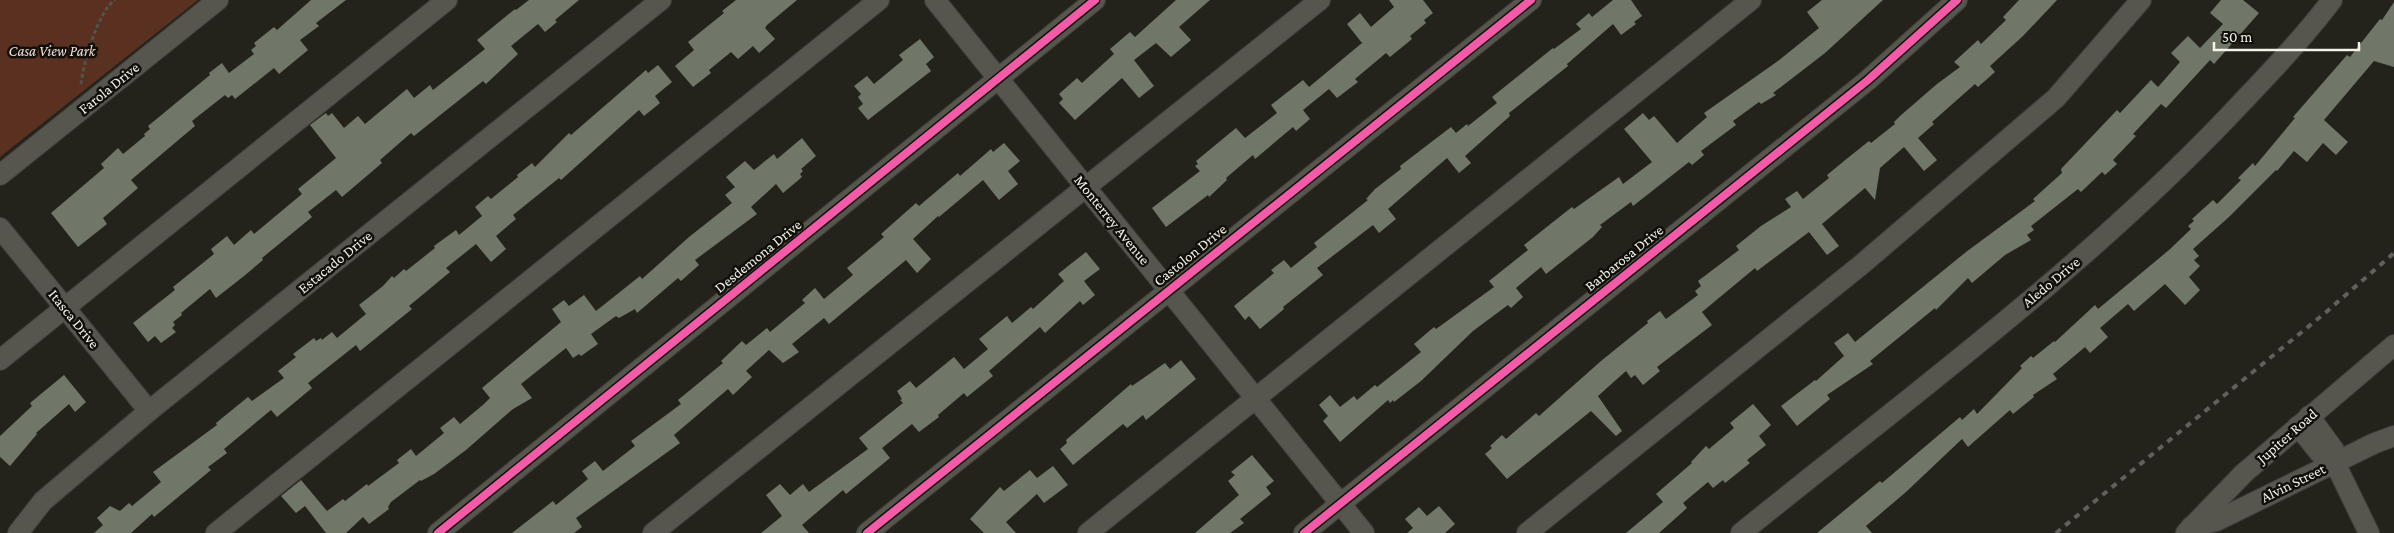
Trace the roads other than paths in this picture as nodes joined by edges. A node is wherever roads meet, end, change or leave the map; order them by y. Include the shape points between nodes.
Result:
1 (218, 0) edge
2 (447, 0) edge
3 (661, 0) edge
4 (879, 0) edge
5 (935, 0) edge
6 (1095, 0) edge
7 (1320, 0) edge
8 (1531, 0) edge
9 (1751, 0) edge
10 (1957, 0) edge
11 (2141, 0) edge
12 (2332, 0) edge
13 (998, 78) junction
14 (0, 175) edge
15 (1086, 187) junction
16 (0, 228) edge
17 (1168, 290) junction
18 (65, 308) junction
19 (2394, 344) edge
20 (0, 360) edge
21 (1256, 398) junction
22 (149, 411) junction
23 (2304, 421) junction
24 (2394, 436) edge
25 (2335, 463) junction
26 (1340, 503) junction
27 (2188, 530) edge
28 (18, 533) edge
29 (216, 533) edge
30 (438, 533) edge
31 (653, 533) edge
32 (867, 533) edge
33 (1088, 533) edge
34 (1304, 533) edge
35 (1364, 533) edge
36 (1527, 533) edge
37 (1741, 533) edge
38 (2370, 533) edge

1 - 14 street, Farola Drive
2 - 18 street
3 - 22 street, Estacado Drive
4 - 29 street
5 - 13 street, Monterrey Avenue
6 - 13 street, Desdemona Drive
7 - 15 street
8 - 17 street, Castolon Drive
9 - 21 street
10 - 26 street, Barbarosa Drive via 1868,80
11 - 36 street via 2056,98 1861,265
12 - 37 street, Aledo Drive via 2272,72 2121,223 2048,286
13 - 15 street, Monterrey Avenue
13 - 30 street, Desdemona Drive
15 - 17 street, Monterrey Avenue
15 - 31 street
16 - 18 street, Itasca Drive
17 - 21 street, Monterrey Avenue
17 - 32 street, Castolon Drive
18 - 20 street
18 - 22 street, Itasca Drive
19 - 23 street, Jupiter Road
21 - 26 street, Monterrey Avenue
21 - 33 street
22 - 28 street, Estacado Drive via 43,501
23 - 25 street via 2334,450
23 - 27 street, Jupiter Road via 2244,473
24 - 25 street, Alvin Street
25 - 27 street, Alvin Street via 2216,521
25 - 38 street
26 - 34 street, Barbarosa Drive
26 - 35 street, Monterrey Avenue

